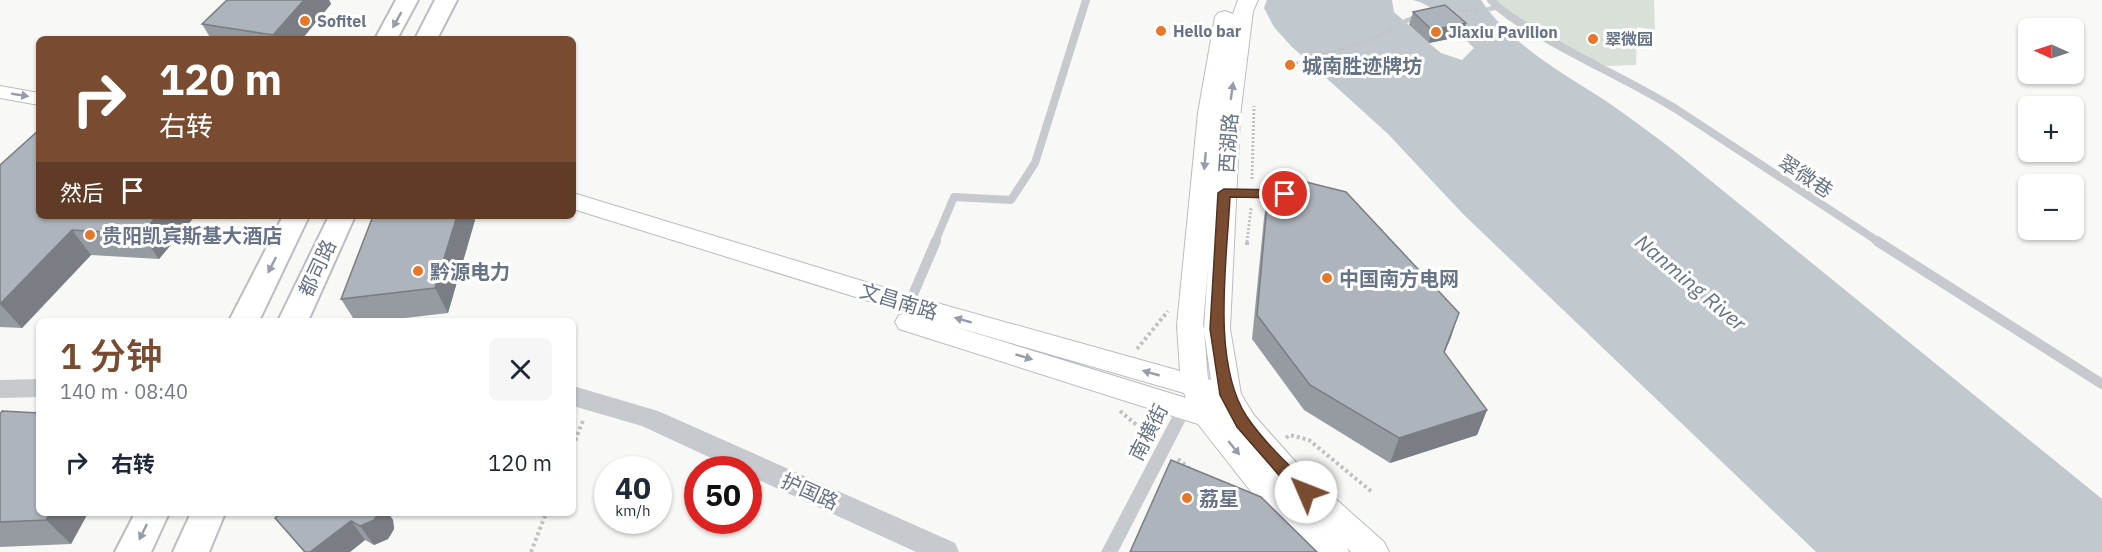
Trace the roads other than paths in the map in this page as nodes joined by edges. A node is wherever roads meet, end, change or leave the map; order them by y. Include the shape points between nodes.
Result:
1 (407, 0) edge
2 (446, 0) edge
3 (1086, 0) edge
4 (1241, 2) edge
5 (1493, 5) edge
6 (1426, 13) edge
7 (1405, 21) road end
8 (388, 36) edge
9 (428, 36) edge
10 (0, 77) edge
11 (36, 83) edge
12 (0, 92) edge
13 (36, 98) edge
14 (1224, 193) junction
15 (1285, 194) edge
16 (576, 202) edge
17 (294, 219) edge
18 (341, 219) edge
19 (576, 219) edge
20 (909, 304) junction
21 (295, 316) edge
22 (245, 318) edge
23 (1217, 329) junction
24 (2102, 384) edge
25 (36, 388) edge
26 (0, 389) edge
27 (1227, 395) junction
28 (582, 399) edge
29 (1196, 403) junction
30 (151, 516) edge
31 (207, 516) edge
32 (133, 552) edge
33 (191, 552) edge
34 (945, 552) edge
35 (1109, 552) edge
36 (1334, 552) edge
37 (1373, 552) edge

1 -> 8 main road
2 - 9 main road
3 - 20 lane via 1035,163 1011,200 954,197
14 -> 4 main road, 西湖路
4 -> 29 main road, 西湖路 via 1226,10 1209,113 1190,325
5 - 24 lane, 翠微巷 via 1557,46 1668,104
6 - 7 street
10 - 11 main road
12 -> 13 main road
14 - 15 lane
14 - 23 main road, 西湖路
16 - 20 main road, 文昌南路
17 -> 22 main road, 都司路
18 - 21 main road, 都司路
19 -> 29 main road, 文昌南路
29 -> 20 main road, 文昌南路
23 - 27 main road, 西湖路
23 - 29 street, 南横街
25 - 26 street
27 - 29 main road, 文昌南路
27 - 37 main road, 西湖路 via 1243,422 1290,477
28 - 34 street, 护国路 via 649,418
29 - 35 street, 南横街
29 -> 36 main road via 1267,489
30 -> 32 main road
31 - 33 main road

